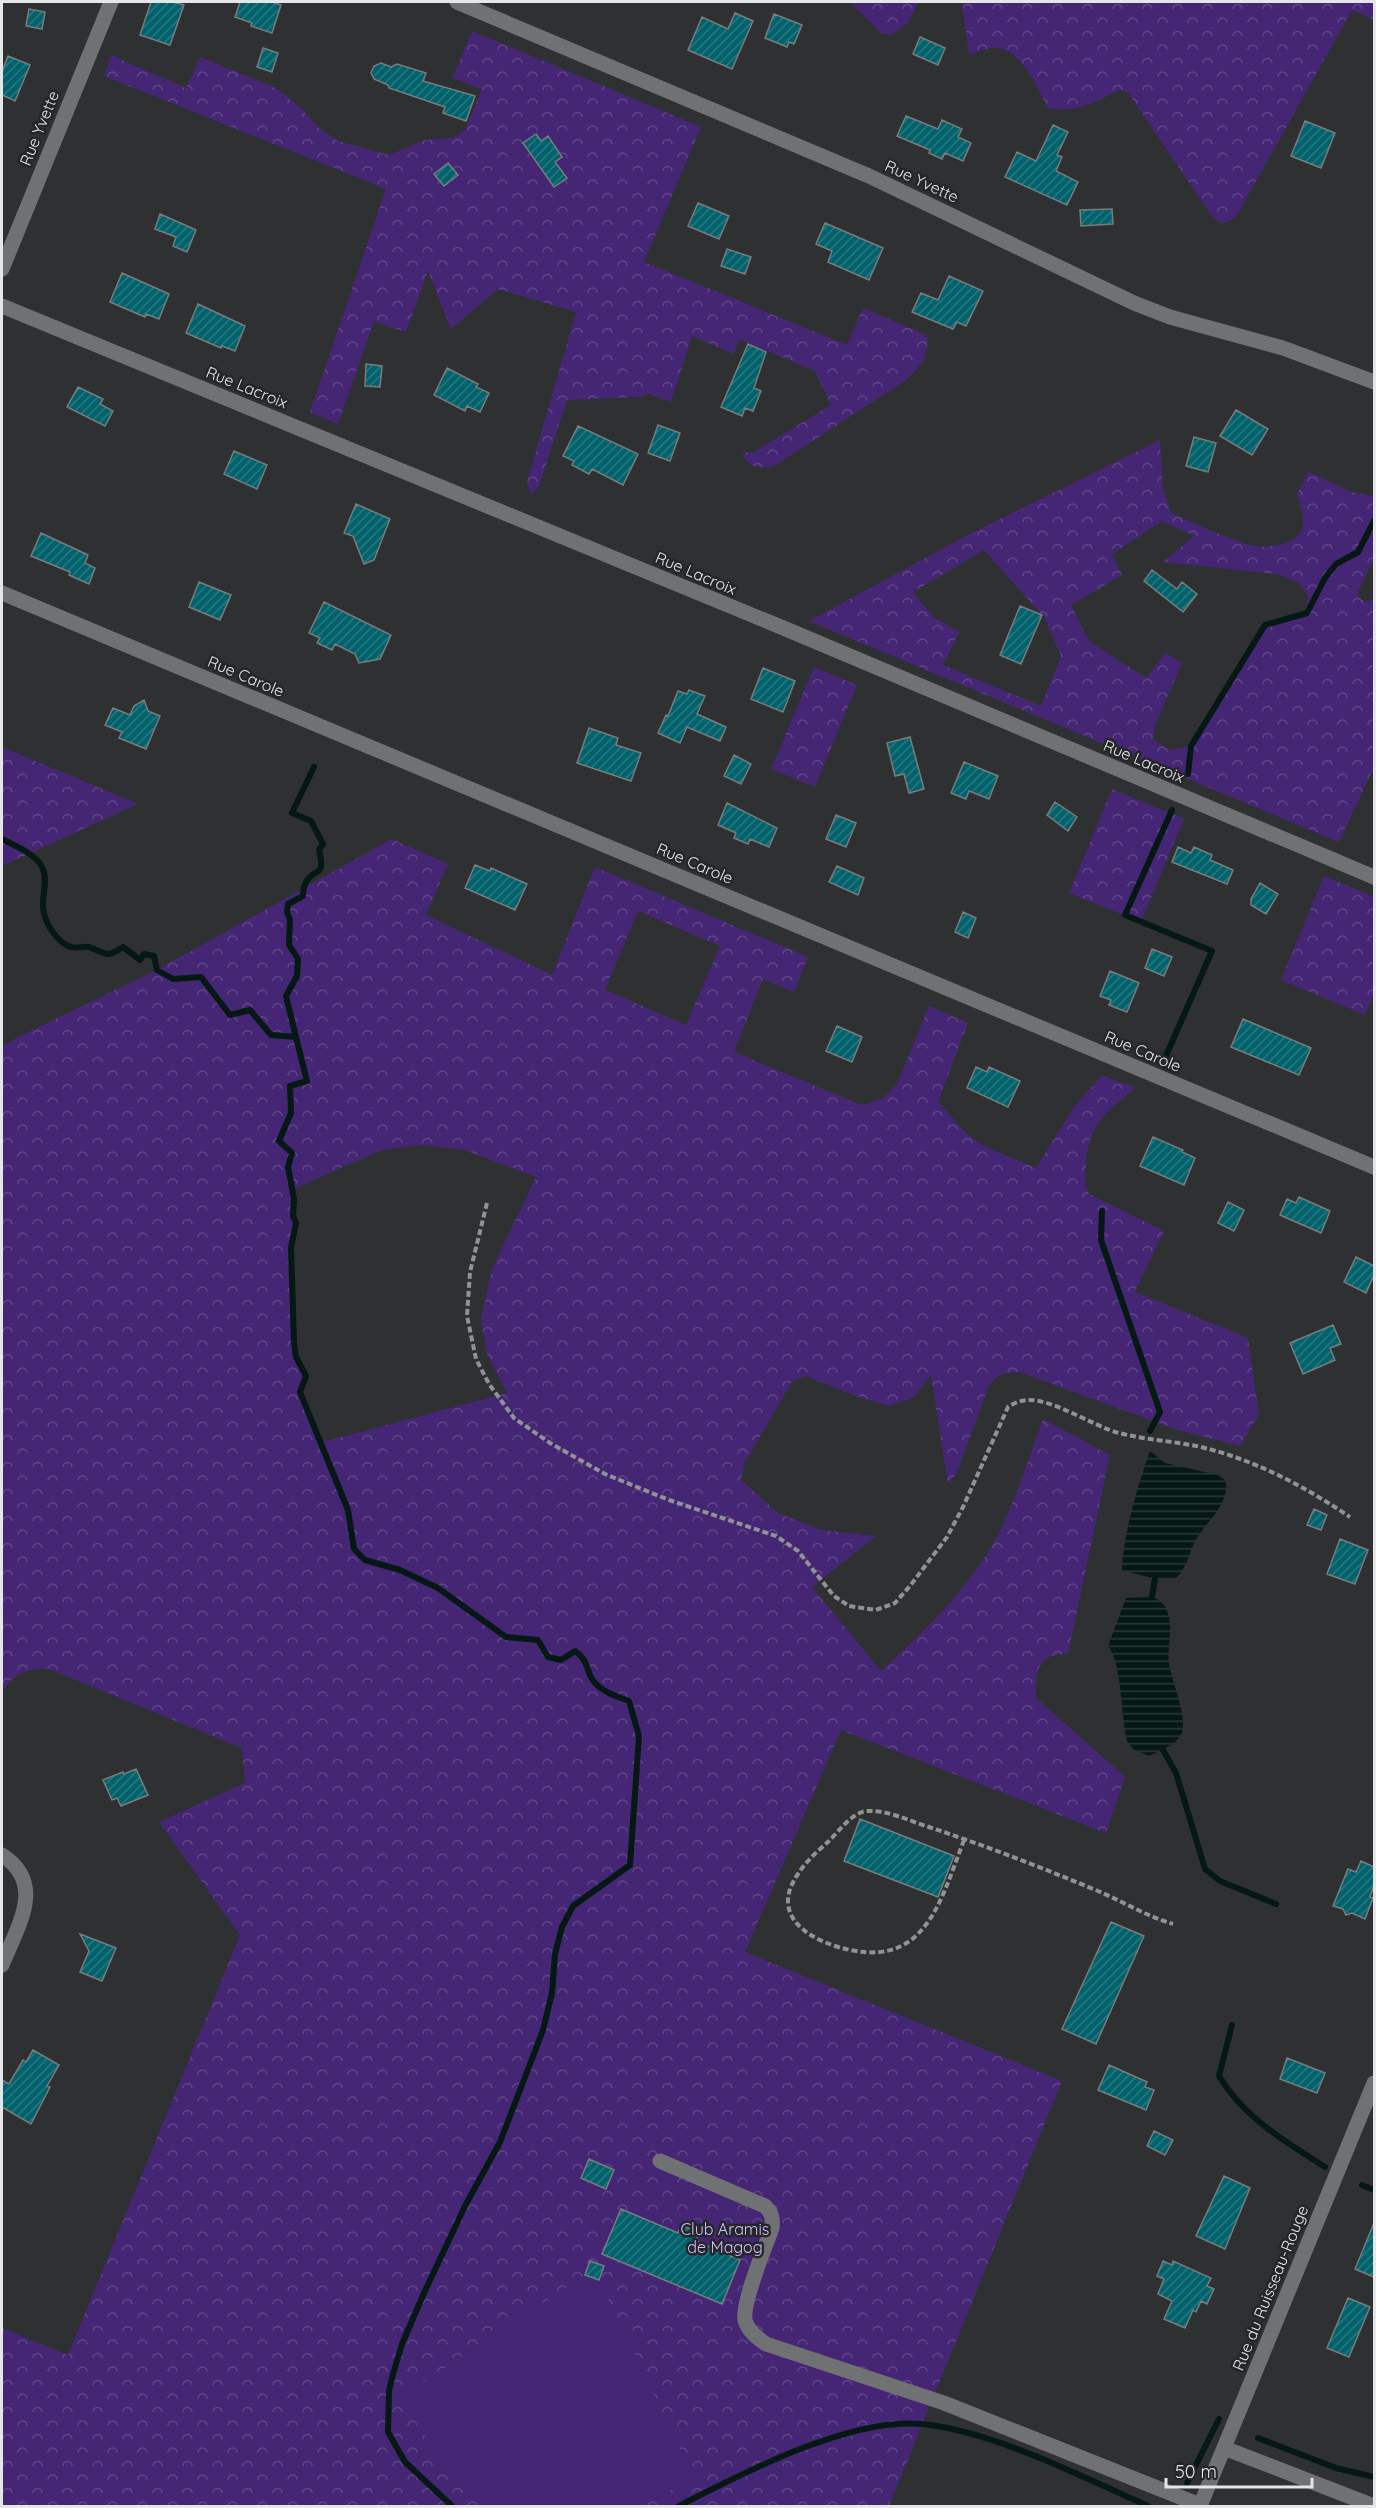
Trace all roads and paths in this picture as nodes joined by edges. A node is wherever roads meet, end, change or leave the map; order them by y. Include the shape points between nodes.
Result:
1 (111, 2) edge
2 (457, 2) edge
3 (2, 269) edge
4 (2, 306) edge
5 (1374, 382) edge
6 (2, 593) edge
7 (1374, 877) edge
8 (1374, 1167) edge
9 (487, 1203) dead end
10 (1350, 1516) dead end
11 (964, 1840) junction
12 (2, 1855) edge
13 (1173, 1924) dead end
14 (2, 1965) edge
15 (1374, 2083) edge
16 (660, 2161) dead end
17 (1224, 2448) junction
18 (1200, 2506) edge
19 (1374, 2506) edge

1 - 3 street, Rue Yvette
2 - 5 street, Rue Yvette via 869,176 1134,303 1283,348
4 - 7 street, Rue Lacroix
6 - 8 street, Rue Carole
9 - 10 path via 471,1272 467,1316 476,1359 514,1418 606,1474 776,1536 798,1551 834,1596 849,1605 876,1610 895,1603 910,1586 952,1527 1008,1407 1019,1401 1043,1402 1117,1432 1235,1457 1287,1478
11 - 11 path via 930,1923 897,1948 877,1952 849,1950 811,1937 790,1915 789,1890 796,1875 861,1812 904,1819
11 - 13 path
12 - 14 street via 19,1870 27,1892 22,1916
15 - 17 street, Rue du Ruisseau-Rouge
16 - 18 street via 770,2211 772,2228 745,2309 748,2328 766,2344 944,2403
17 - 18 street, Rue du Ruisseau-Rouge
17 - 19 street

